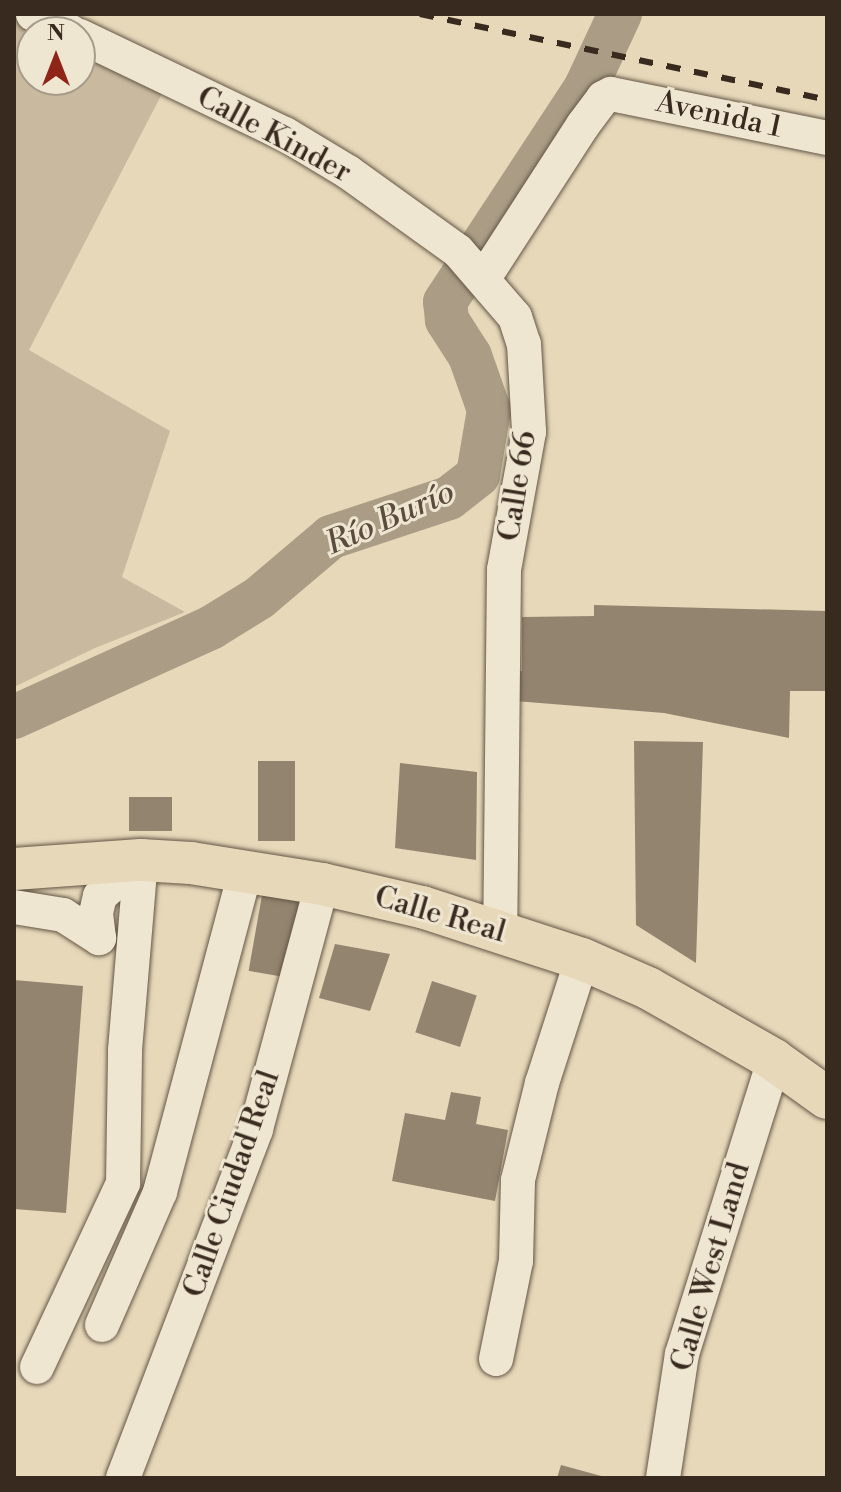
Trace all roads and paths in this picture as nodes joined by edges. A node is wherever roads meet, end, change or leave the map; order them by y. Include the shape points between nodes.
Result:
1 (96, 44) edge
2 (827, 138) edge
3 (484, 278) junction
4 (141, 860) junction
5 (14, 869) edge
6 (246, 869) junction
7 (322, 884) junction
8 (14, 907) edge
9 (500, 931) junction
10 (582, 959) junction
11 (774, 1060) junction
12 (827, 1098) edge
13 (102, 1325) dead end
14 (496, 1359) dead end
15 (37, 1367) dead end
16 (123, 1478) edge
17 (663, 1478) edge

1 - 3 street, Calle Kinder via 285,134 348,172 458,251
2 - 3 street, Avenida 1 via 611,94 583,125
3 - 9 street, Calle 66 via 515,317 529,392 529,432 504,570
4 - 5 main road, Calle Real
4 - 6 main road, Calle Real
4 - 8 street via 100,896 99,938 63,915
4 - 15 street via 125,1050 123,1183
6 - 7 main road, Calle Real
6 - 13 street via 160,1192
7 - 9 main road, Calle Real
7 - 16 street, Calle Ciudad Real via 256,1129
9 - 10 main road, Calle Real
10 - 11 main road, Calle Real via 699,1014
10 - 14 street via 518,1180 516,1261
11 - 12 main road, Calle Real
11 - 17 street, Calle West Land via 682,1354

